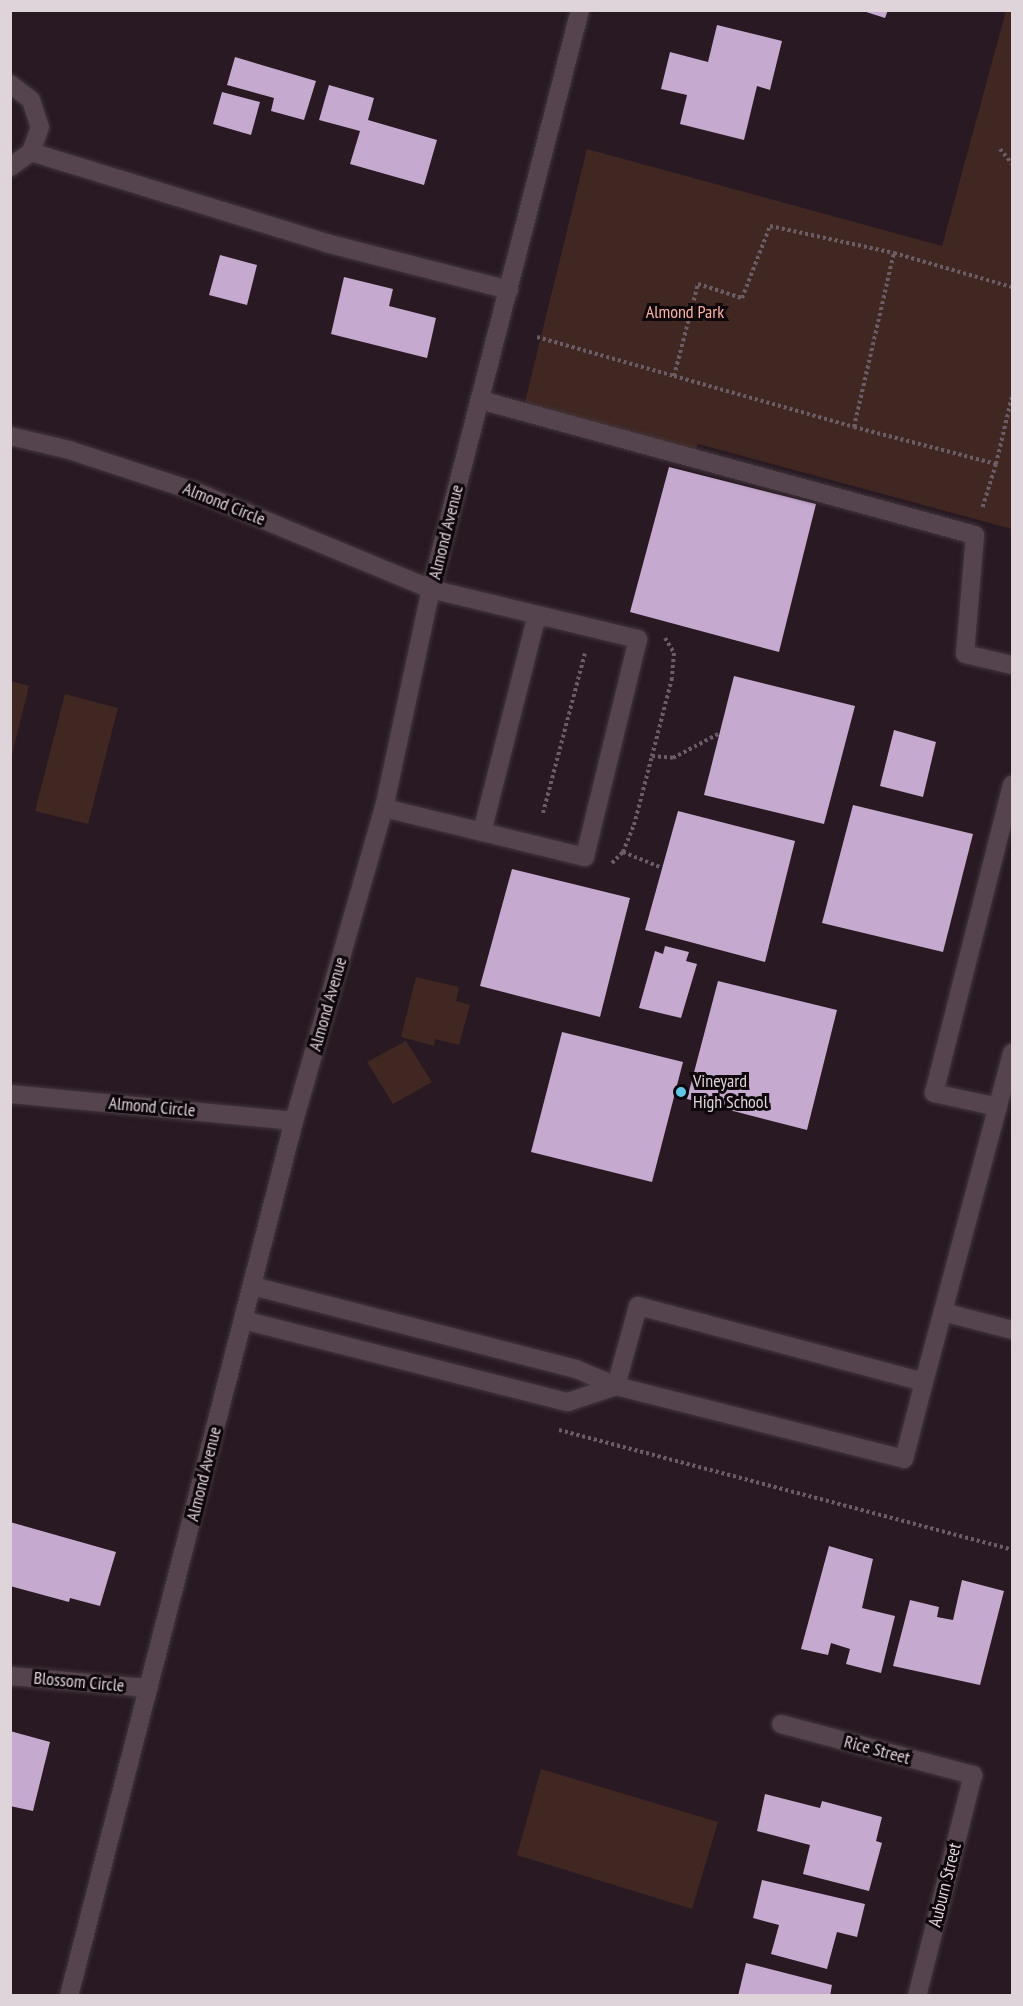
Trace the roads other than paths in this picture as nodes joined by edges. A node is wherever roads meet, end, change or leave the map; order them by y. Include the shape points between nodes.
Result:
1 (580, 10) edge
2 (10, 84) edge
3 (31, 152) junction
4 (10, 167) edge
5 (508, 290) junction
6 (480, 400) junction
7 (10, 436) edge
8 (431, 589) junction
9 (537, 615) junction
10 (1012, 665) edge
11 (1012, 785) edge
12 (384, 808) junction
13 (482, 832) junction
14 (1012, 1053) edge
15 (10, 1094) edge
16 (998, 1107) junction
17 (294, 1121) junction
18 (252, 1286) junction
19 (942, 1312) junction
20 (243, 1320) junction
21 (1012, 1330) edge
22 (924, 1382) junction
23 (616, 1386) junction
24 (10, 1676) edge
25 (148, 1688) junction
26 (781, 1724) dead end
27 (973, 1775) joint
28 (69, 1995) edge
29 (917, 1995) edge

1 - 5 street, Almond Avenue
2 - 3 street via 31,100 38,113 40,127
3 - 4 street
3 - 5 street via 326,243
5 - 6 street, Almond Avenue
6 - 8 street, Almond Avenue
6 - 10 street via 975,535 965,654
7 - 8 street, Almond Circle via 69,450 194,491
8 - 9 street, Almond Circle
8 - 12 street, Almond Avenue
9 - 13 street
9 - 13 street, Almond Circle via 638,639 585,857
11 - 16 street via 934,1093
12 - 13 street
12 - 17 street, Almond Avenue
14 - 16 street
15 - 17 street, Almond Circle
16 - 19 street
17 - 18 street, Almond Avenue
18 - 20 street, Almond Avenue
18 - 23 street via 576,1369
19 - 21 street
19 - 22 street
20 - 23 street via 568,1402
20 - 25 street, Almond Avenue
22 - 23 street via 904,1459
22 - 23 street via 638,1306
24 - 25 street, Blossom Circle
25 - 28 street, Almond Avenue
26 - 27 street, Rice Street
27 - 29 street, Auburn Street

